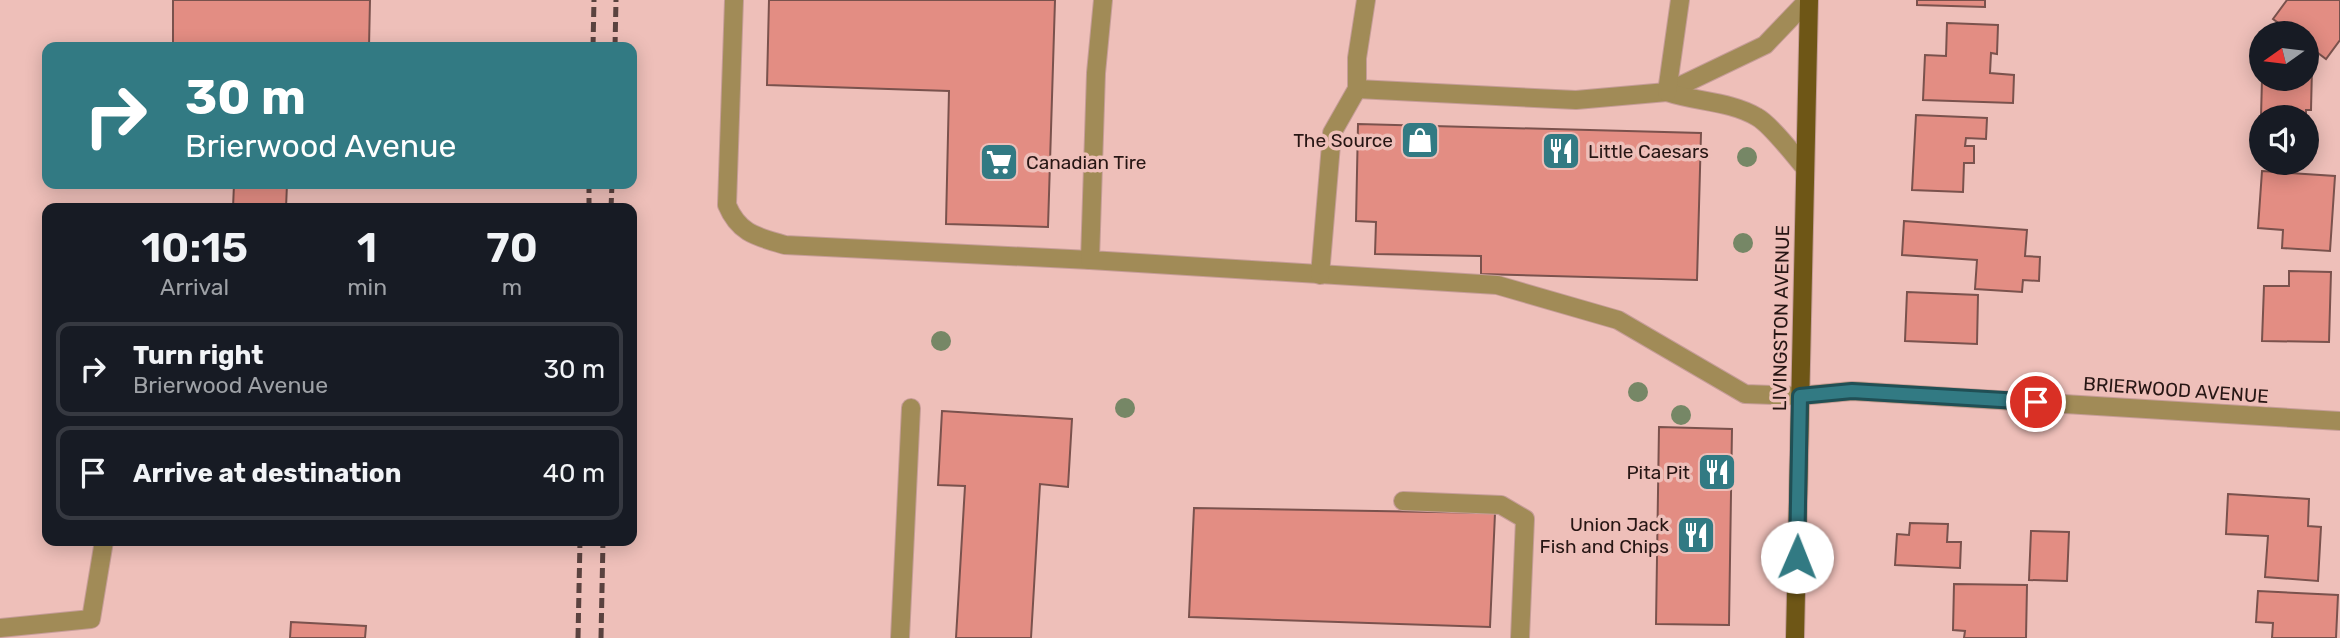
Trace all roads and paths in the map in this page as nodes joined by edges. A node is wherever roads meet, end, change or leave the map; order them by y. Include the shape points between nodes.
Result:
1 (734, 0) edge
2 (1103, 0) edge
3 (1366, 0) edge
4 (1680, 0) edge
5 (1809, 0) edge
6 (1357, 89) junction
7 (1667, 92) junction
8 (1805, 168) junction
9 (1090, 260) junction
10 (1320, 275) junction
11 (1800, 396) junction
12 (911, 408) dead end
13 (2340, 421) edge
14 (1404, 501) dead end
15 (103, 546) edge
16 (0, 628) edge
17 (900, 638) edge
18 (1520, 638) edge
19 (1795, 638) edge

1 - 9 street, BRIERWOOD AVENUE via 727,205 733,220 751,235 785,245
2 - 9 street
3 - 6 street
4 - 7 street
5 - 7 street via 1765,45
5 - 8 main road, LIVINGSTON AVENUE
6 - 7 street via 1576,100
6 - 10 street via 1332,133
7 - 8 street via 1728,105 1758,117
8 - 11 main road, LIVINGSTON AVENUE
9 - 10 street, BRIERWOOD AVENUE
10 - 11 street, BRIERWOOD AVENUE via 1497,285 1618,320 1745,394
11 - 13 street, BRIERWOOD AVENUE via 1852,391
11 - 19 main road, LIVINGSTON AVENUE
12 - 17 street
14 - 18 street via 1501,505 1525,519
15 - 16 street via 91,619

